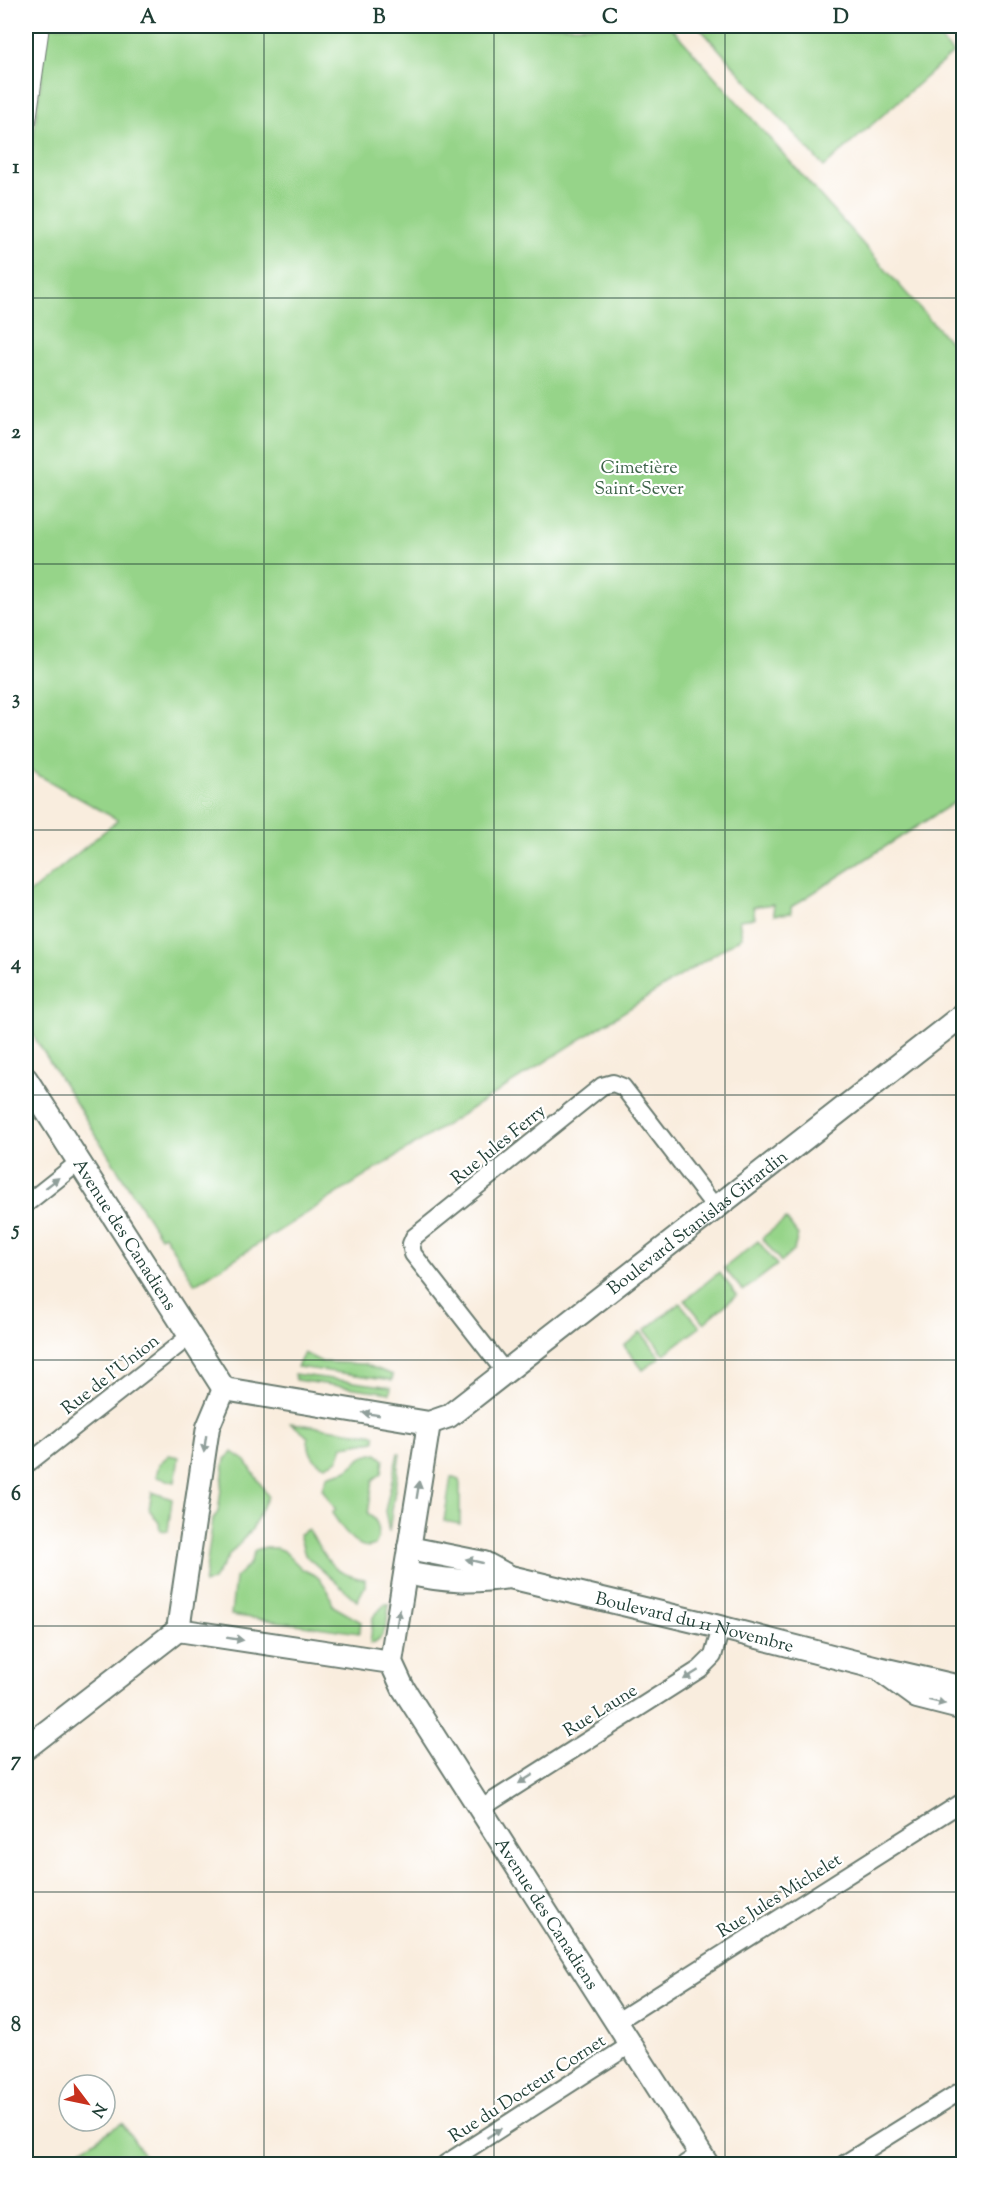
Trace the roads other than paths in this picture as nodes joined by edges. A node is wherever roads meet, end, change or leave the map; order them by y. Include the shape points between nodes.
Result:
1 (39, 26) edge
2 (26, 120) edge
3 (963, 1014) edge
4 (26, 1079) edge
5 (79, 1162) junction
6 (26, 1204) edge
7 (715, 1207) junction
8 (190, 1336) junction
9 (505, 1372) junction
10 (224, 1389) junction
11 (429, 1423) junction
12 (26, 1465) edge
13 (409, 1548) junction
14 (406, 1573) junction
15 (510, 1577) junction
16 (721, 1628) junction
17 (178, 1630) junction
18 (391, 1662) junction
19 (963, 1691) edge
20 (26, 1748) edge
21 (963, 1801) edge
22 (480, 1809) junction
23 (616, 2022) junction
24 (630, 2045) junction
25 (963, 2089) edge
26 (697, 2161) edge
27 (445, 2164) edge
28 (843, 2164) edge

1 - 2 street
3 - 7 main road, Boulevard Stanislas Girardin
4 - 5 main road, Avenue des Canadiens
6 -> 5 street
5 - 8 main road, Avenue des Canadiens
7 - 9 main road, Boulevard Stanislas Girardin
7 - 9 street, Rue Jules Ferry via 623,1087 613,1083 602,1086 414,1237 411,1244 413,1254
8 - 10 main road, Avenue des Canadiens
8 - 12 street, Rue de l'Union
9 - 11 main road, Boulevard Stanislas Girardin via 449,1416
11 -> 10 main road
10 -> 17 main road via 207,1427
13 -> 11 main road
13 - 14 main road
15 -> 13 main road, Boulevard du 11 Novembre via 484,1563
14 - 15 main road, Boulevard du 11 Novembre via 478,1582
18 -> 14 main road
15 - 16 main road, Boulevard du 11 Novembre
16 - 19 main road, Boulevard du 11 Novembre
16 -> 22 street, Rue Laune via 713,1656 700,1669
17 -> 18 main road
17 - 20 main road
18 - 22 main road, Avenue des Canadiens
21 - 23 street, Rue Jules Michelet
22 - 23 main road, Avenue des Canadiens
23 - 24 main road, Avenue des Canadiens
24 - 26 main road, Avenue des Canadiens
27 -> 24 street, Rue du Docteur Cornet
25 - 28 street

